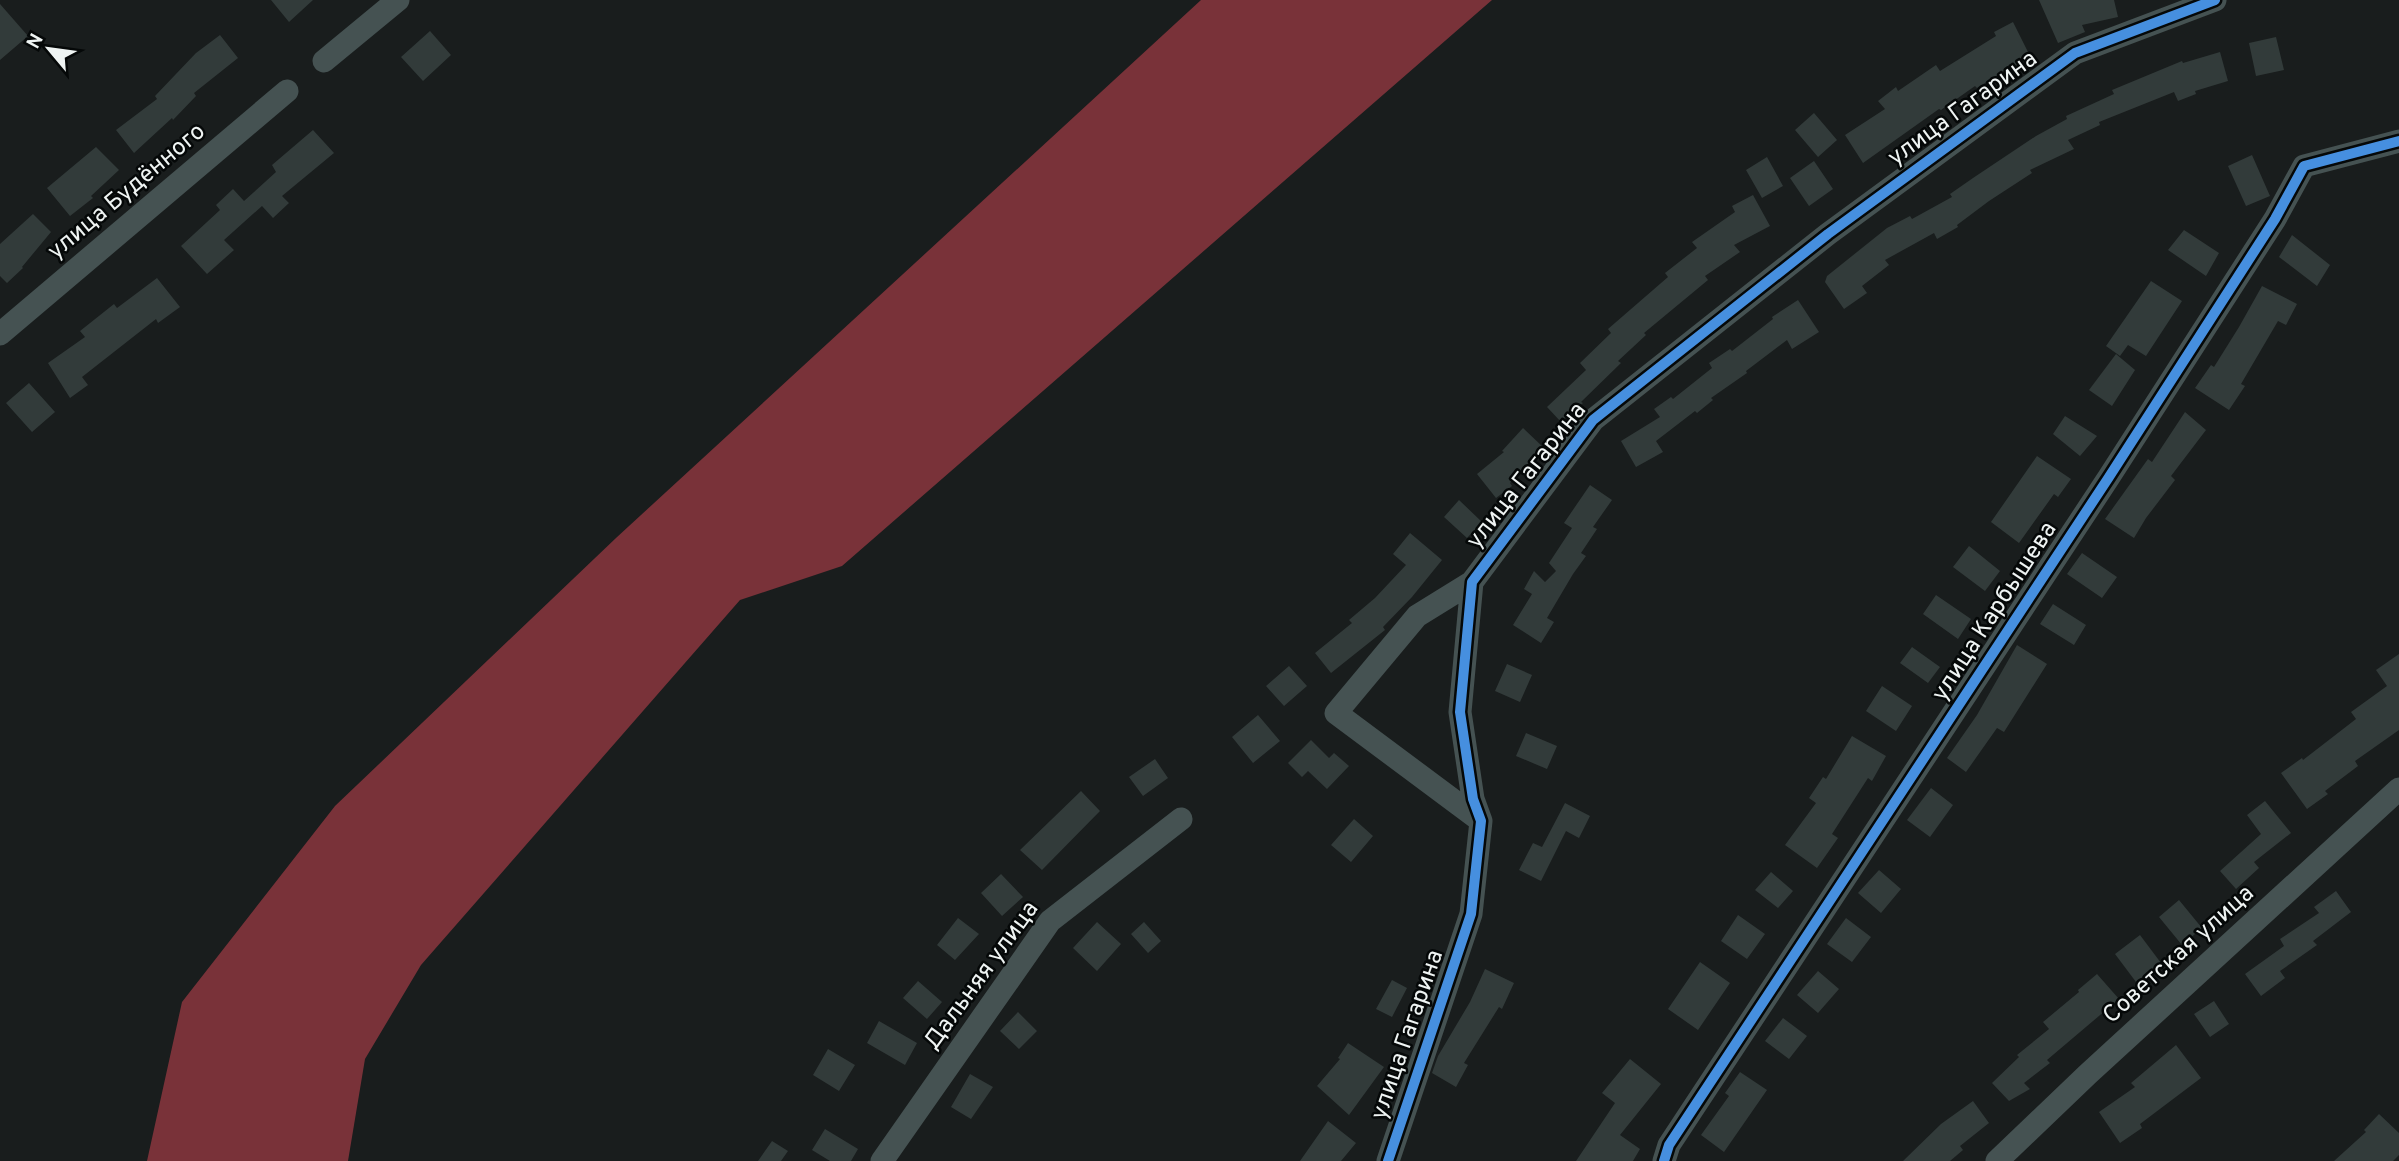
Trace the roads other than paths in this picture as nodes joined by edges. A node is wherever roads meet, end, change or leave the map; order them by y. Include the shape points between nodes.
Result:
1 (398, 0) edge
2 (2215, 0) edge
3 (324, 61) dead end
4 (287, 91) dead end
5 (2399, 141) edge
6 (0, 334) edge
7 (1472, 582) junction
8 (2399, 789) edge
9 (1181, 819) dead end
10 (1481, 821) junction
11 (882, 1161) edge
12 (1388, 1161) edge
13 (1664, 1161) edge
14 (1997, 1161) edge

1 - 3 street
2 - 7 street, улица Гагарина via 2075,53 1828,234 1593,420
4 - 6 street, улица Будённого
5 - 13 street, улица Карбышева via 2304,166 2275,219 2109,477 1669,1145
7 - 10 street, улица Гагарина via 1460,712 1473,799
7 - 10 street, улица Гагарина via 1417,616 1336,713
8 - 14 street, Советская улица
9 - 11 street, Дальняя улица via 1050,921
10 - 12 street, улица Гагарина via 1471,914

